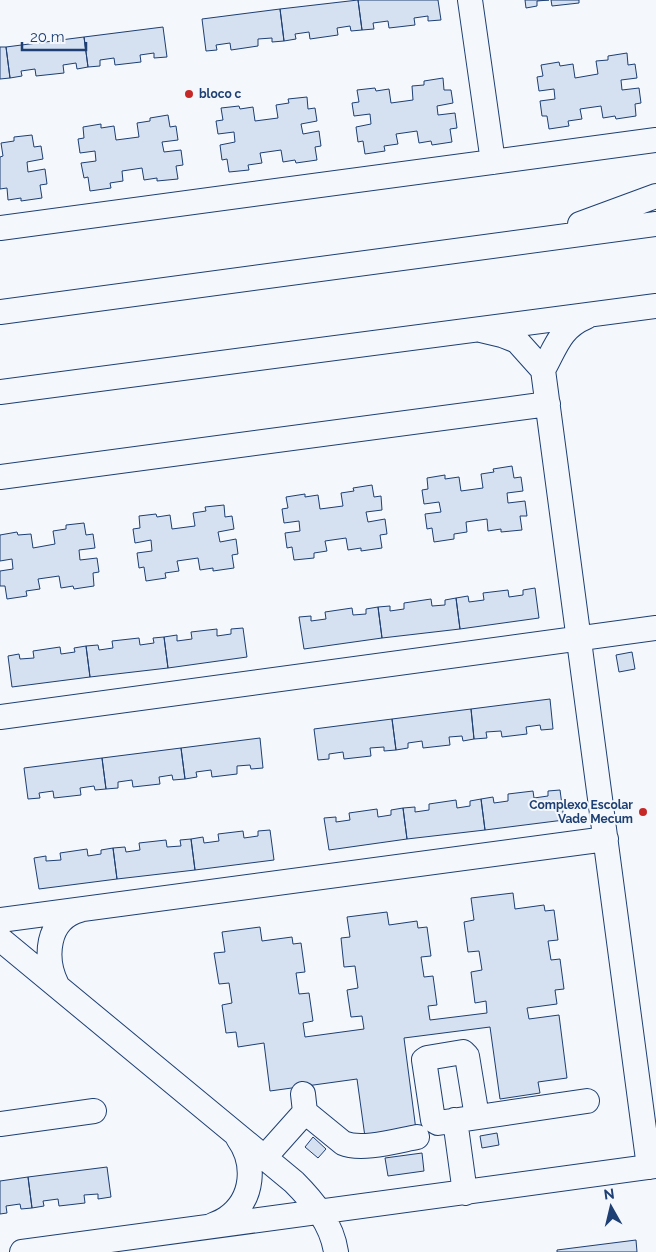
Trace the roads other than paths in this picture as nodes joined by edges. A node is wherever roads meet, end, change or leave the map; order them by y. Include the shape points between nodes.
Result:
1 (470, 0) edge
2 (656, 140) edge
3 (493, 162) junction
4 (656, 196) edge
5 (656, 224) edge
6 (0, 228) edge
7 (536, 241) junction
8 (656, 306) edge
9 (0, 312) edge
10 (589, 315) junction
11 (481, 330) junction
12 (544, 370) junction
13 (0, 392) edge
14 (548, 404) junction
15 (0, 477) edge
16 (656, 628) edge
17 (578, 638) junction
18 (0, 717) edge
19 (606, 839) junction
20 (83, 909) junction
21 (0, 920) edge
22 (0, 939) edge
23 (57, 985) junction
24 (587, 1101) dead end
25 (94, 1112) dead end
26 (0, 1124) edge
27 (234, 1133) junction
28 (417, 1137) dead end
29 (264, 1158) junction
30 (653, 1167) edge
31 (465, 1193) junction
32 (320, 1212) junction
33 (212, 1226) junction
34 (22, 1252) edge
35 (336, 1252) edge

1 - 3 street
2 - 3 street
3 - 6 street
4 - 7 street
5 - 7 street
7 - 9 street
8 - 10 street
10 - 11 street
10 - 12 street via 574,322 559,338
11 - 12 street via 517,341
11 - 13 street
12 - 14 street
14 - 15 street
14 - 17 street
16 - 17 street
17 - 18 street
17 - 19 street
19 - 20 street
19 - 30 street
20 - 21 street
20 - 23 street via 62,919 51,937 49,960
22 - 23 street
23 - 27 street
24 - 31 street via 466,1118
25 - 26 street
27 - 29 street
27 - 33 street via 246,1149 251,1167 249,1187 241,1204 228,1218
28 - 29 street via 350,1146 343,1143 304,1103
29 - 32 street via 308,1196
30 - 31 street
31 - 32 street
32 - 33 street
32 - 35 street
33 - 34 street

